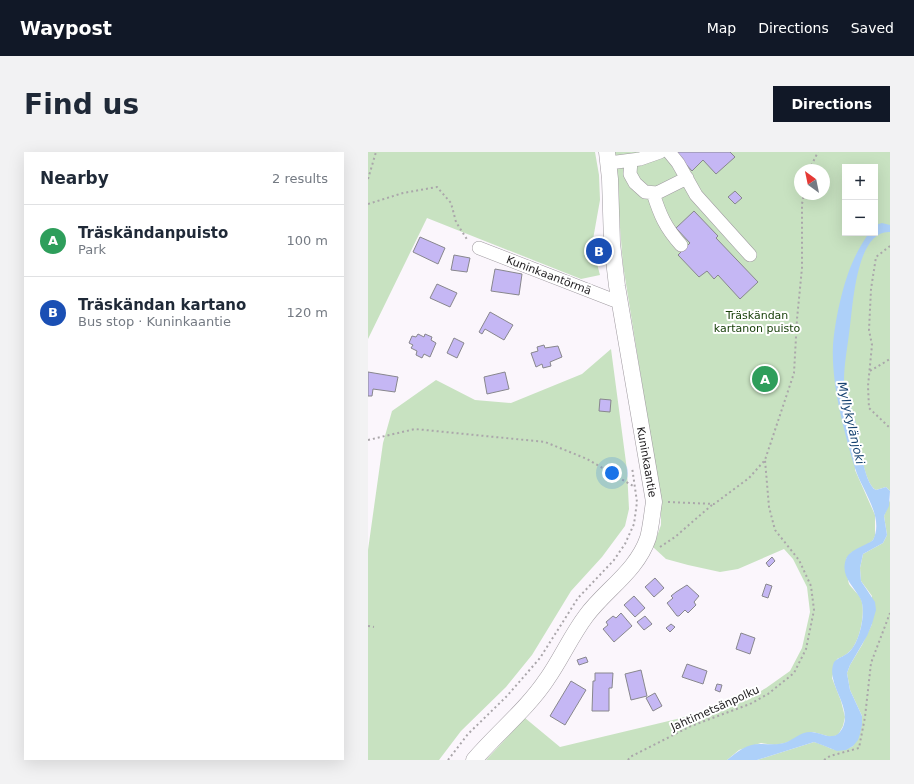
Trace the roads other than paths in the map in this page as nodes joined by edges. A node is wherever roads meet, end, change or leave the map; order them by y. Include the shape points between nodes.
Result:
1 (660, 152) edge
2 (669, 152) edge
3 (608, 157) edge
4 (631, 160) junction
5 (687, 178) junction
6 (653, 193) junction
7 (681, 245) dead end
8 (479, 248) road end
9 (750, 255) dead end
10 (620, 300) junction
11 (474, 760) edge

1 - 4 lane
2 - 5 lane
3 - 4 lane
3 - 10 main road, Kuninkaantie via 612,243
4 - 6 lane via 630,174 635,183 644,192
5 - 6 lane
5 - 9 lane via 696,195
6 - 7 lane via 663,221
8 - 10 lane, Kuninkaantörmä via 613,300
10 - 11 main road, Kuninkaantie via 654,502 648,538 629,570 586,616 548,678 530,701

